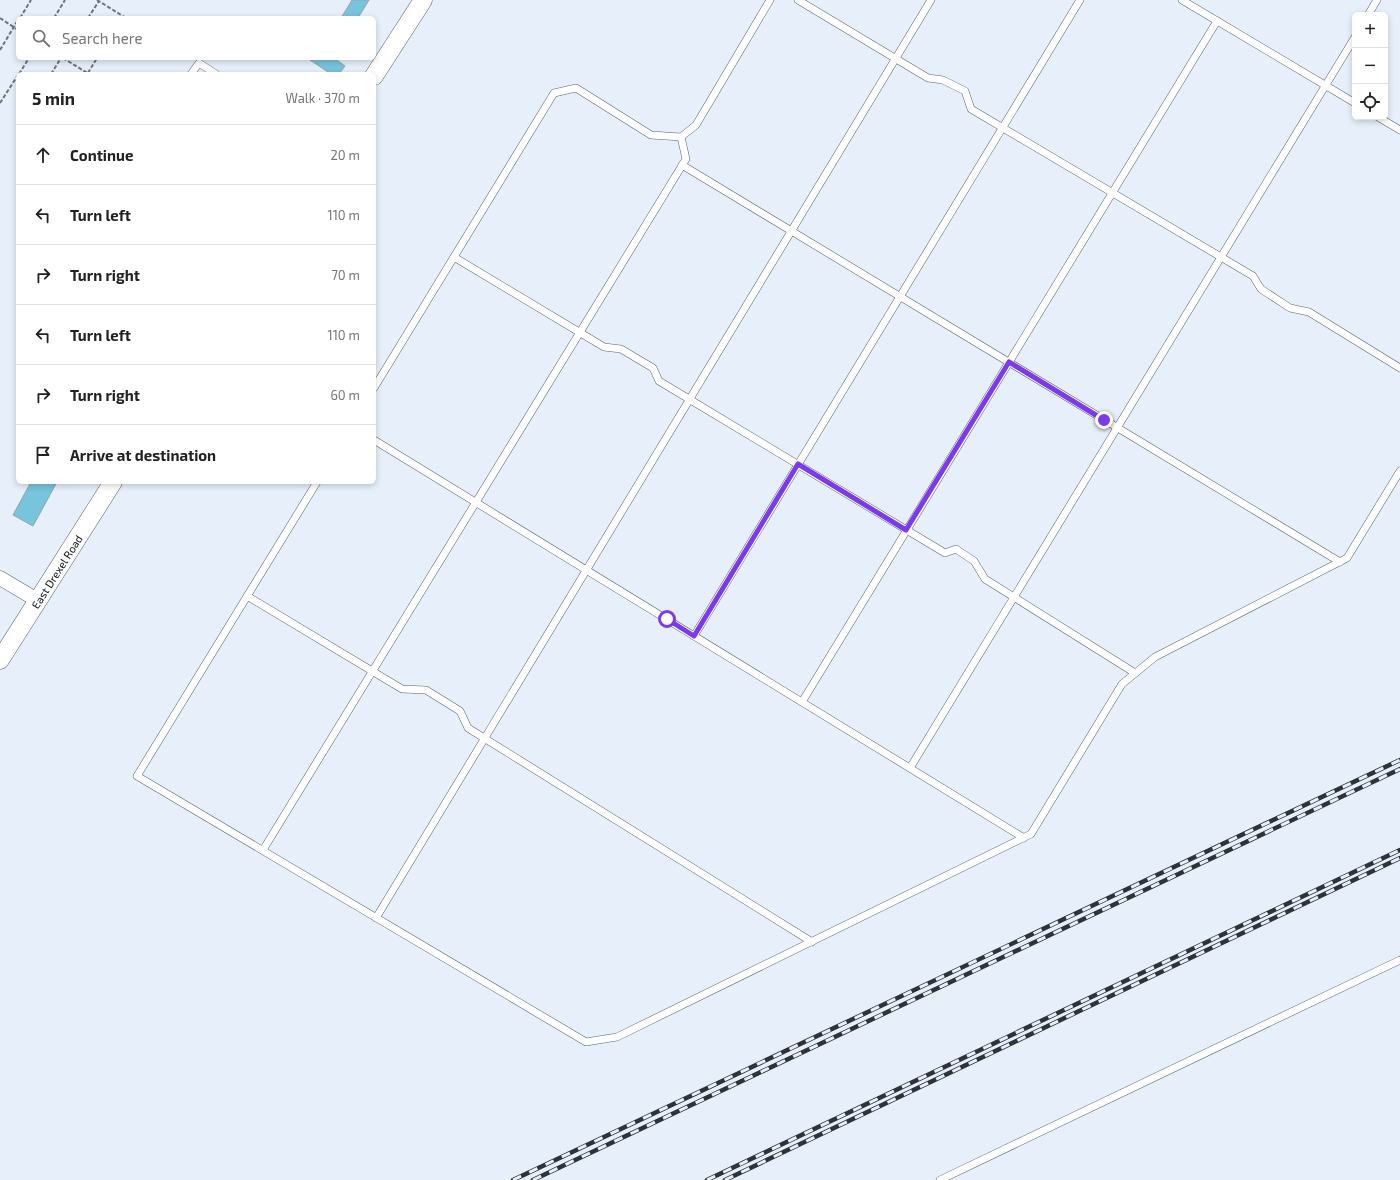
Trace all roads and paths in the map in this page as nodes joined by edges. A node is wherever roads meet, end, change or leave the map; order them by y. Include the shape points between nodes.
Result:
1 (31, 0) edge
2 (64, 0) edge
3 (423, 0) edge
4 (770, 0) edge
5 (798, 0) edge
6 (931, 0) edge
7 (1080, 0) edge
8 (1182, 0) edge
9 (1377, 0) edge
10 (98, 1) edge
11 (1370, 12) edge
12 (21, 16) edge
13 (55, 16) edge
14 (89, 16) edge
15 (120, 16) edge
16 (0, 18) edge
17 (1217, 21) junction
18 (16, 24) edge
19 (14, 27) junction
20 (1352, 42) edge
21 (0, 50) edge
22 (895, 59) junction
23 (28, 60) edge
24 (61, 60) edge
25 (65, 60) edge
26 (96, 60) edge
27 (19, 72) edge
28 (52, 72) edge
29 (85, 72) edge
30 (89, 72) edge
31 (193, 72) edge
32 (213, 72) edge
33 (376, 73) edge
34 (16, 77) edge
35 (1325, 86) junction
36 (1352, 101) edge
37 (0, 103) edge
38 (1383, 120) edge
39 (1002, 128) junction
40 (1400, 130) edge
41 (681, 137) junction
42 (682, 165) junction
43 (1112, 193) junction
44 (791, 231) junction
45 (454, 257) junction
46 (1221, 257) junction
47 (900, 296) junction
48 (580, 332) junction
49 (1009, 362) junction
50 (1400, 368) edge
51 (376, 385) edge
52 (690, 399) junction
53 (1117, 428) junction
54 (376, 441) edge
55 (798, 464) junction
56 (1400, 471) edge
57 (112, 484) edge
58 (316, 484) edge
59 (476, 502) junction
60 (906, 530) junction
61 (1340, 562) junction
62 (586, 570) junction
63 (0, 578) edge
64 (247, 596) junction
65 (1014, 598) junction
66 (37, 600) junction
67 (694, 636) junction
68 (0, 660) edge
69 (373, 672) junction
70 (1135, 673) junction
71 (802, 702) junction
72 (485, 738) junction
73 (910, 768) junction
74 (1024, 838) junction
75 (263, 850) junction
76 (376, 918) junction
77 (812, 942) junction
78 (1400, 960) edge
79 (940, 1180) edge

1 - 12 path
2 - 13 path
3 - 33 street
4 - 41 lane via 696,125
5 - 22 lane
6 - 22 lane
7 - 39 lane
8 - 17 lane
9 - 11 lane
10 - 14 path
10 - 15 path
16 - 19 path
17 - 35 lane
17 - 43 lane
18 - 19 path
19 - 21 path
20 - 35 lane
22 - 39 lane via 928,78 943,80 965,91 971,109
22 - 44 lane
23 - 27 path
24 - 28 path
25 - 29 path
26 - 30 path
31 - 32 lane via 199,64
34 - 37 path
35 - 36 lane
35 - 46 lane
38 - 40 lane
39 - 43 lane
39 - 47 lane
41 - 42 lane via 686,158
41 - 45 lane via 651,135 576,88 554,93
42 - 44 lane
42 - 48 lane
43 - 46 lane
43 - 49 lane
44 - 47 lane
44 - 52 lane
45 - 48 lane
45 - 51 lane
46 - 50 lane via 1253,276 1261,289 1290,308 1309,312
46 - 53 lane
47 - 49 lane
47 - 55 lane
48 - 52 lane via 604,346 621,349 646,364 652,368 659,381
48 - 59 lane
49 - 53 lane
49 - 60 lane
52 - 55 lane
52 - 62 lane
53 - 61 lane
53 - 65 lane
54 - 59 lane
55 - 60 lane
55 - 67 lane
56 - 61 lane via 1347,558
57 - 66 street, East Drexel Road
58 - 64 lane
59 - 62 lane
59 - 69 lane
60 - 65 lane via 945,553 956,549 974,561 985,579
60 - 71 lane
61 - 70 lane via 1155,657
62 - 67 lane
62 - 72 lane
63 - 66 street
64 - 69 lane
64 - 75 lane via 138,776
65 - 70 lane
65 - 73 lane
66 - 68 street, East Drexel Road
67 - 71 lane
69 - 72 lane via 402,689 426,690 460,711 468,728
69 - 75 lane
70 - 74 lane via 1122,684 1031,834
71 - 73 lane
72 - 76 lane
72 - 77 lane
73 - 74 lane
74 - 77 lane
75 - 76 lane
76 - 77 lane via 586,1042 618,1037
78 - 79 lane

